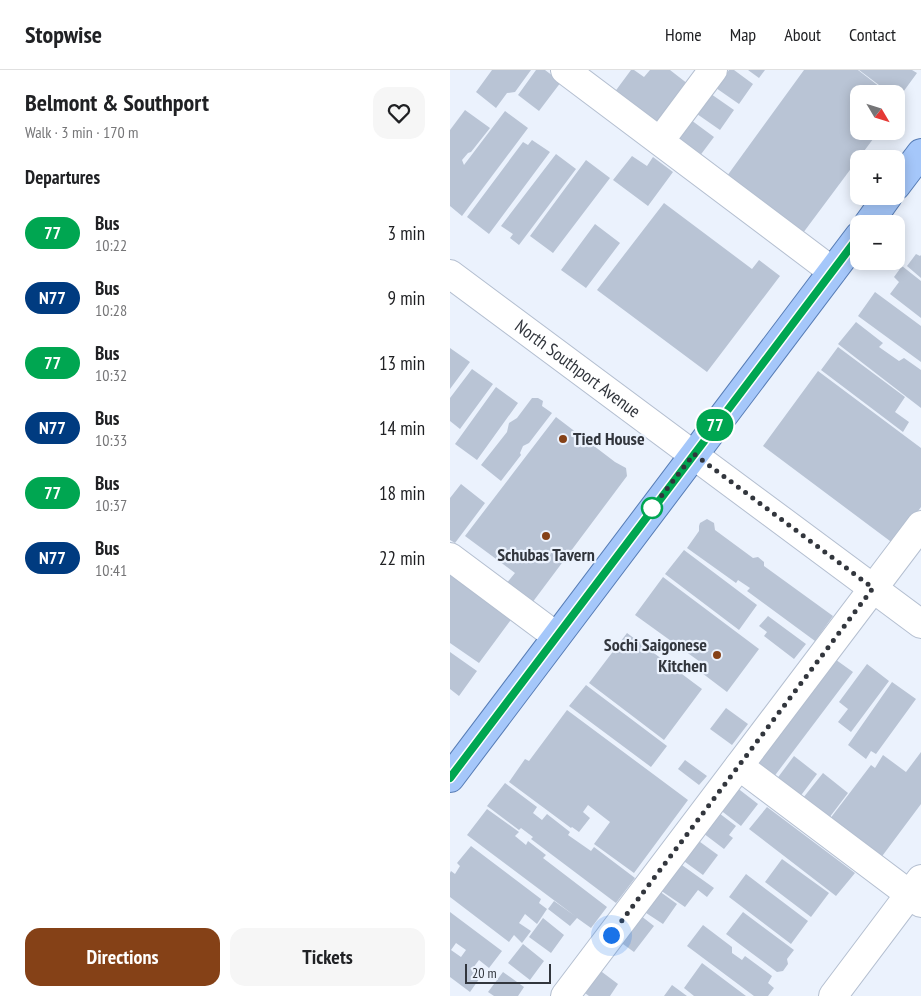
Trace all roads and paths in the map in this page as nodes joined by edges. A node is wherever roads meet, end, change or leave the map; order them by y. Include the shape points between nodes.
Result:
1 (565, 70) edge
2 (713, 70) edge
3 (660, 142) junction
4 (921, 153) edge
5 (905, 174) edge
6 (850, 248) edge
7 (832, 271) junction
8 (450, 274) edge
9 (694, 454) junction
10 (921, 525) edge
11 (450, 557) edge
12 (873, 588) junction
13 (921, 624) edge
14 (556, 636) junction
15 (739, 766) junction
16 (450, 778) edge
17 (917, 892) edge
18 (565, 996) edge
19 (833, 996) edge

1 - 3 street
2 - 3 street
3 - 7 street
4 - 5 main road
6 - 7 main road
7 - 9 main road
8 - 9 street, North Southport Avenue
9 - 12 street, North Southport Avenue
9 - 14 main road
10 - 12 street
11 - 14 street
12 - 13 street, North Southport Avenue
12 - 15 street
14 - 16 main road
15 - 17 street
15 - 18 street
17 - 19 street

